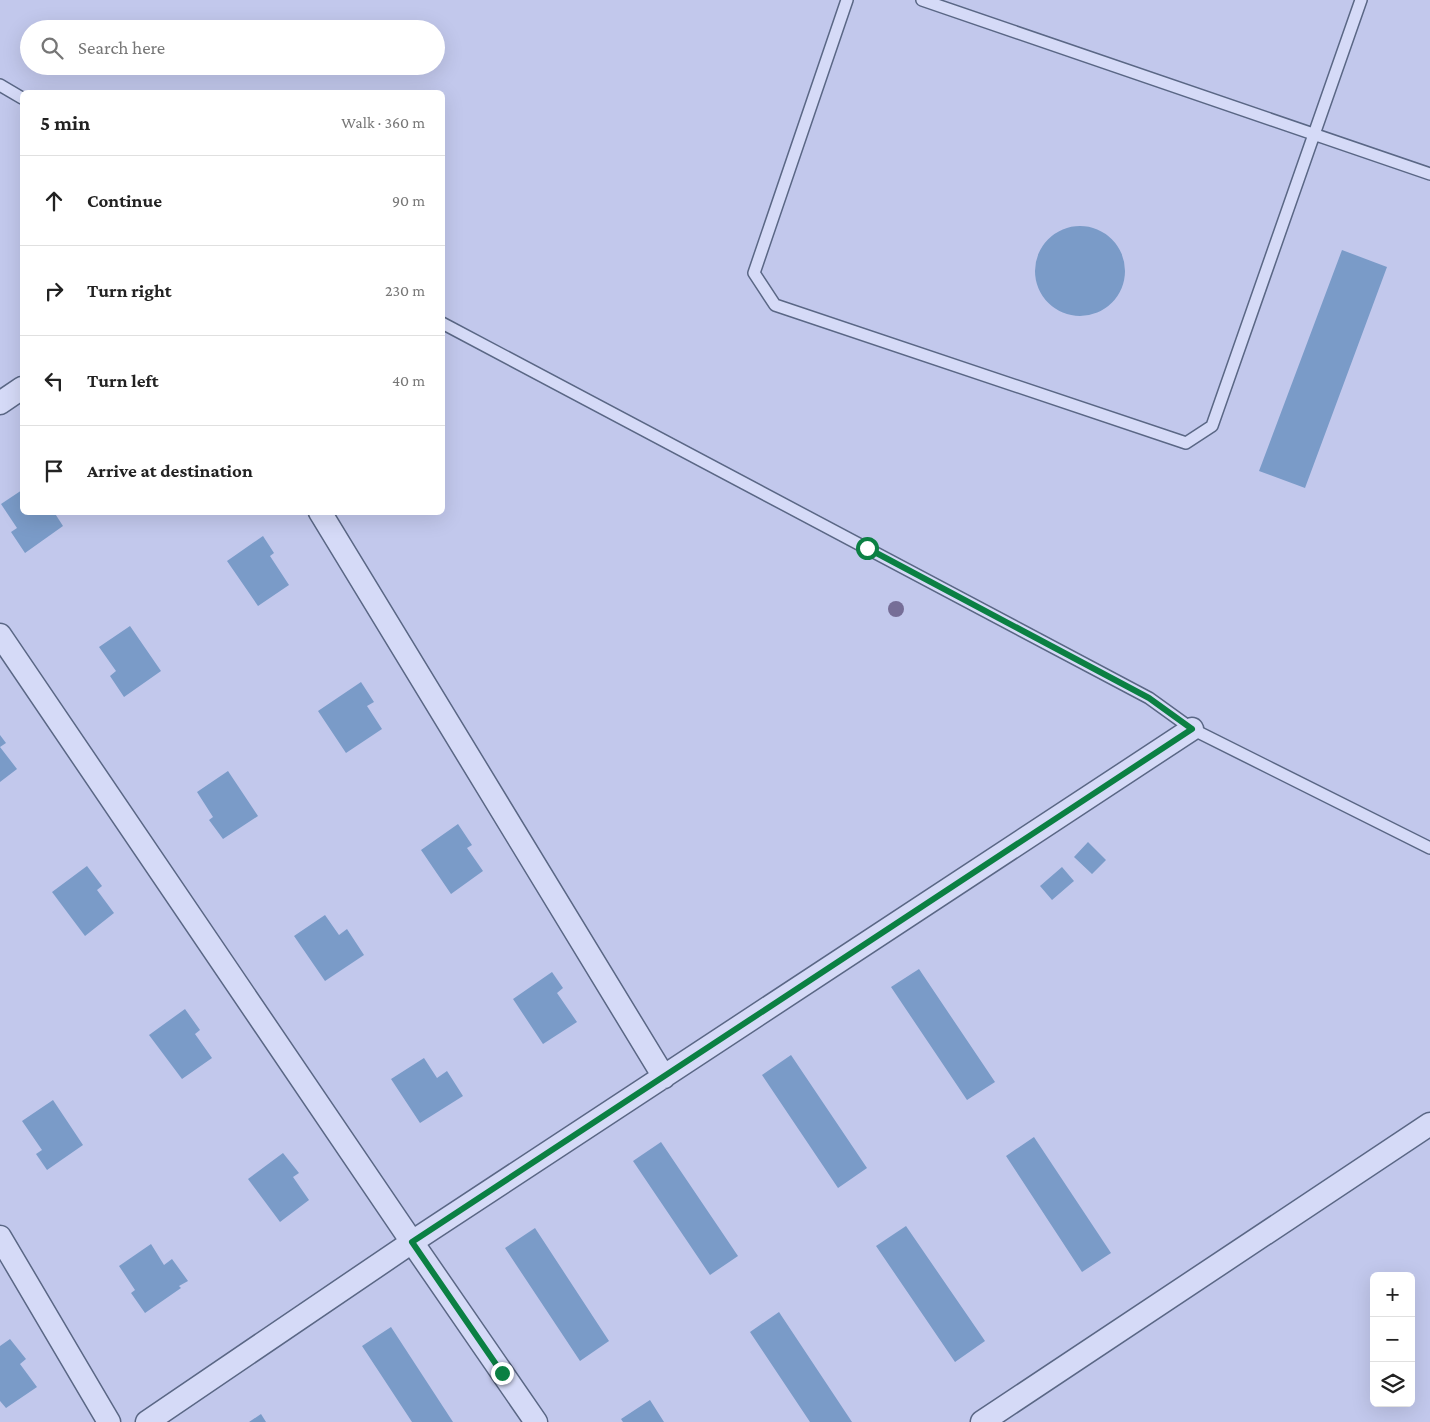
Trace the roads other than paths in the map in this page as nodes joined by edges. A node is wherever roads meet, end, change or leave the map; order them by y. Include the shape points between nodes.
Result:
1 (847, 0) edge
2 (922, 0) edge
3 (1361, 0) edge
4 (0, 86) edge
5 (20, 97) edge
6 (1314, 134) junction
7 (1430, 174) edge
8 (445, 325) edge
9 (20, 389) edge
10 (0, 403) edge
11 (322, 515) edge
12 (0, 635) edge
13 (1192, 729) junction
14 (1430, 848) edge
15 (664, 1077) junction
16 (1430, 1124) edge
17 (0, 1237) edge
18 (412, 1242) junction
19 (109, 1422) edge
20 (147, 1422) edge
21 (536, 1422) edge
22 (982, 1422) edge

1 - 6 lane via 754,273 776,305 1186,443 1212,426
2 - 6 lane
3 - 6 lane
4 - 5 lane
6 - 7 lane
8 - 13 lane via 1149,698
9 - 10 street
11 - 15 street
12 - 18 street
13 - 14 lane
13 - 15 street
15 - 18 street
16 - 22 street
17 - 19 street
18 - 20 street
18 - 21 street

